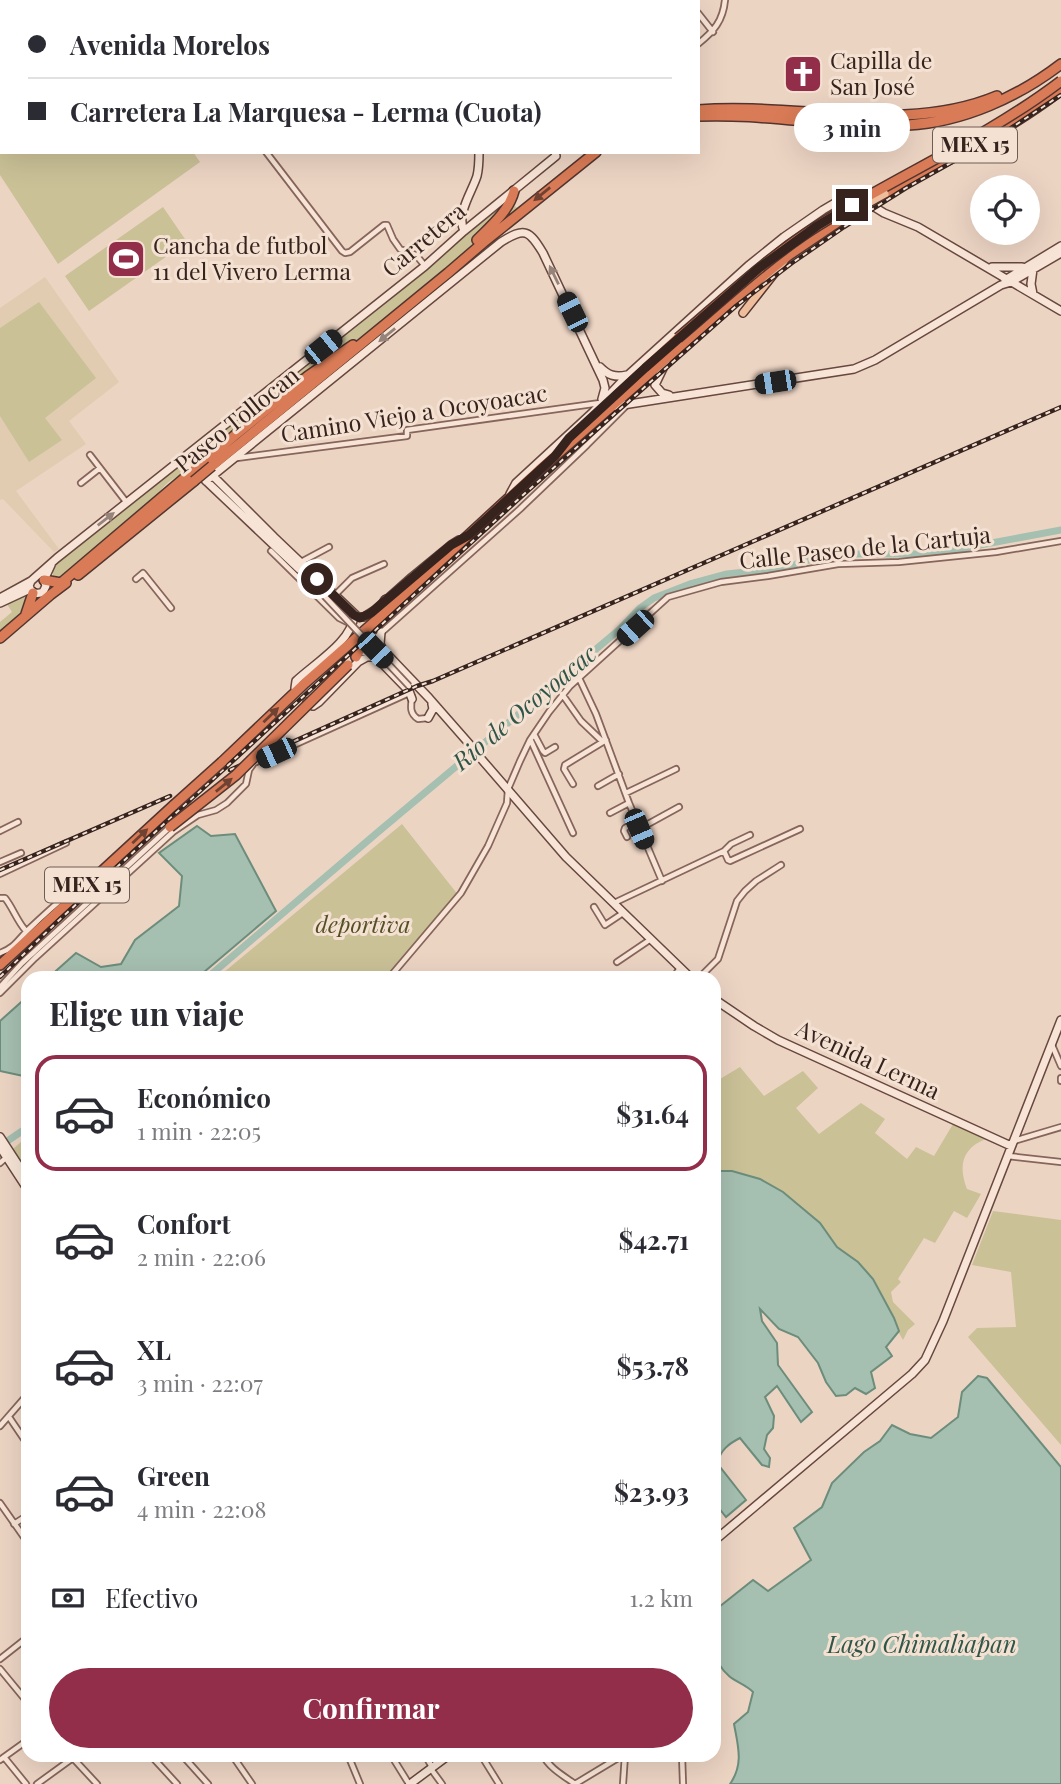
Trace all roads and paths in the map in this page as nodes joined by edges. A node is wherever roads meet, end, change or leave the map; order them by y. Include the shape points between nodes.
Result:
1 (725, 0) edge
2 (700, 16) edge
3 (713, 32) junction
4 (700, 42) edge
5 (1061, 57) edge
6 (1061, 64) edge
7 (1061, 81) edge
8 (1061, 90) edge
9 (700, 110) edge
10 (700, 116) edge
11 (268, 154) edge
12 (479, 154) edge
13 (556, 154) edge
14 (594, 154) edge
15 (514, 191) junction
16 (885, 194) joint
17 (851, 213) joint
18 (464, 231) junction
19 (1061, 246) edge
20 (1061, 253) edge
21 (789, 255) junction
22 (425, 266) junction
23 (989, 267) junction
24 (1030, 268) junction
25 (448, 273) junction
26 (1006, 282) junction
27 (1033, 294) junction
28 (1061, 311) edge
29 (743, 313) dead end
30 (373, 334) junction
31 (668, 357) junction
32 (594, 359) junction
33 (628, 375) junction
34 (677, 396) junction
35 (600, 403) junction
36 (627, 405) junction
37 (610, 407) junction
38 (222, 428) junction
39 (234, 436) junction
40 (248, 452) junction
41 (190, 453) junction
42 (90, 455) dead end
43 (555, 456) junction
44 (183, 459) junction
45 (198, 467) junction
46 (100, 468) junction
47 (209, 478) junction
48 (81, 483) dead end
49 (216, 484) junction
50 (507, 500) junction
51 (127, 503) junction
52 (469, 535) junction
53 (1061, 541) edge
54 (329, 547) dead end
55 (271, 551) dead end
56 (53, 562) junction
57 (384, 565) dead end
58 (299, 567) junction
59 (136, 579) dead end
60 (43, 585) junction
61 (334, 595) junction
62 (0, 598) edge
63 (386, 600) junction
64 (0, 603) edge
65 (171, 608) dead end
66 (354, 617) junction
67 (380, 617) junction
68 (24, 619) junction
69 (368, 627) junction
70 (381, 632) junction
71 (0, 638) edge
72 (359, 654) junction
73 (376, 657) junction
74 (579, 678) junction
75 (295, 688) dead end
76 (411, 692) junction
77 (562, 694) junction
78 (428, 698) junction
79 (307, 702) dead end
80 (443, 715) junction
81 (428, 718) junction
82 (532, 737) junction
83 (605, 742) junction
84 (555, 747) dead end
85 (676, 769) dead end
86 (619, 774) junction
87 (573, 784) dead end
88 (598, 786) dead end
89 (508, 789) junction
90 (626, 793) junction
91 (629, 803) junction
92 (679, 807) dead end
93 (610, 813) dead end
94 (18, 822) dead end
95 (636, 822) junction
96 (170, 827) joint
97 (639, 829) junction
98 (800, 829) dead end
99 (0, 831) edge
100 (573, 834) dead end
101 (750, 835) dead end
102 (627, 837) dead end
103 (66, 844) dead end
104 (723, 851) junction
105 (21, 853) dead end
106 (0, 862) edge
107 (781, 865) dead end
108 (105, 868) junction
109 (0, 874) edge
110 (662, 881) junction
111 (0, 898) edge
112 (613, 904) junction
113 (594, 907) dead end
114 (623, 913) junction
115 (26, 931) junction
116 (652, 939) junction
117 (0, 953) edge
118 (617, 962) dead end
119 (0, 965) edge
120 (680, 968) junction
121 (22, 971) edge
122 (396, 971) edge
123 (678, 971) edge
124 (683, 971) edge
125 (706, 971) edge
126 (21, 972) edge
127 (0, 987) edge
128 (0, 993) edge
129 (721, 1003) edge
130 (1061, 1020) edge
131 (1052, 1044) junction
132 (1061, 1066) edge
133 (1061, 1127) edge
134 (2, 1144) edge
135 (1012, 1144) junction
136 (1007, 1156) junction
137 (3, 1160) edge
138 (1061, 1162) edge
139 (21, 1170) edge
140 (21, 1182) edge
141 (21, 1402) edge
142 (9, 1417) junction
143 (0, 1426) edge
144 (21, 1435) edge
145 (0, 1503) edge
146 (21, 1520) edge
147 (14, 1524) junction
148 (21, 1534) edge
149 (721, 1535) edge
150 (21, 1642) edge
151 (0, 1659) edge
152 (0, 1669) edge
153 (21, 1694) edge
154 (21, 1745) edge
155 (1, 1758) edge
156 (65, 1762) edge
157 (78, 1762) edge
158 (157, 1762) edge
159 (188, 1762) edge
160 (351, 1762) edge
161 (396, 1762) edge
162 (428, 1762) edge
163 (439, 1762) edge
164 (485, 1762) edge
165 (546, 1762) edge
166 (612, 1762) edge
167 (624, 1762) edge
168 (682, 1762) edge
169 (238, 1763) edge
170 (431, 1768) junction
171 (203, 1778) junction
172 (26, 1784) edge
173 (37, 1784) edge
174 (97, 1784) edge
175 (177, 1784) edge
176 (198, 1784) edge
177 (208, 1784) edge
178 (252, 1784) edge
179 (360, 1784) edge
180 (410, 1784) edge
181 (442, 1784) edge
182 (499, 1784) edge
183 (575, 1784) edge
184 (623, 1784) edge
185 (683, 1784) edge

1 - 3 street via 722,18
2 - 3 street
3 - 4 street
5 - 9 highway, MEX 15 via 1008,91 959,109 915,114
6 - 10 highway via 984,108 910,125
7 - 43 highway, bridge via 996,125 788,246 653,360
8 - 16 highway, MEX 15 via 989,137
11 - 22 street via 342,251 350,251 387,225 400,248 416,255
12 - 18 main road via 477,177 461,224
13 - 15 main road, Carretera
14 -> 25 highway, Paseo Tollocan
15 - 18 main road, Carretera
15 - 25 highway via 505,210
16 - 17 main road, MEX 15, bridge
17 - 21 highway, MEX 15
18 - 22 main road, Carretera
19 - 24 main road
20 - 24 main road
21 - 29 main road
21 - 31 highway, MEX 15
22 - 38 main road, Carretera
23 - 24 main road
23 - 26 main road
23 - 33 main road via 863,200 845,197 748,266
24 - 26 main road
24 - 27 main road
25 - 30 highway, Paseo Tollocan
26 - 27 main road
26 - 34 main road via 854,369
27 - 28 main road
30 - 39 highway via 308,376
30 - 60 highway, Paseo Tollocan, bridge via 79,575
31 - 34 main road via 655,386
31 - 37 highway, MEX 15
32 - 33 main road via 611,376
32 - 35 main road via 605,388
32 -> 40 main road via 543,253 530,234 519,232
33 - 35 main road
34 - 36 main road
35 - 40 street, Camino Viejo a Ocoyoacac via 407,430 407,436 285,452
35 - 50 main road via 516,483
36 - 37 main road
36 - 70 street via 520,509
37 - 43 highway, MEX 15
38 - 39 main road via 224,436
38 - 41 main road, Carretera
39 - 45 highway
40 - 47 main road
41 - 44 main road, Carretera
41 - 45 main road
42 - 46 street
43 - 50 highway, MEX 15
44 - 45 main road
44 - 51 main road, Carretera
45 - 47 main road
45 - 60 highway via 106,543
46 - 48 street
46 - 51 street
47 - 49 main road
49 - 58 main road
49 - 58 main road via 291,553
50 - 52 highway, MEX 15
56 -> 51 main road, Carretera
52 - 63 main road
52 - 67 highway, MEX 15
53 - 74 street, Calle Paseo de la Cartuja via 996,552 838,564 673,594
54 - 58 street
55 - 66 street via 339,618 347,622
56 - 60 main road
56 - 60 main road, Carretera
57 - 61 street via 352,578
58 - 61 main road
58 - 76 street, bridge
59 - 65 street via 143,573
60 - 62 main road
60 - 64 main road
60 - 68 highway
60 - 68 highway, Paseo Tollocan
61 - 66 main road
63 - 66 main road via 364,617
63 - 69 highway
66 - 75 main road via 347,636 296,681
67 - 69 highway, MEX 15
67 - 72 highway
68 - 71 highway, Paseo Tollocan
108 -> 69 highway, MEX 15, bridge
70 - 72 street
70 - 78 main road via 383,650
72 - 73 main road
96 -> 72 highway, bridge via 236,775
73 - 76 main road
73 - 79 main road via 358,662 313,706
74 - 77 street
74 - 83 street
76 - 78 main road
76 - 81 street via 415,717
76 - 121 street via 254,763 236,796 173,832
77 - 82 street
77 - 83 street via 581,721
78 - 80 main road
78 - 81 main road via 433,709
80 - 81 main road
80 - 89 main road
82 - 84 street via 545,752
82 - 89 street
82 - 100 street
83 - 86 street
83 - 87 street via 565,765
85 - 90 street
86 - 88 street
86 - 90 street
89 - 112 main road
89 - 122 street via 507,803 471,879
90 - 91 street
91 - 93 street
91 - 95 street
92 - 97 street
94 - 99 street
95 - 97 street
95 - 102 street via 625,828
96 - 127 street
97 - 110 street
98 - 104 street via 730,861
101 - 104 street
103 - 109 street
104 - 110 street
105 - 106 street
107 - 125 street via 737,901 718,960
108 - 115 street via 76,886
108 - 119 highway, MEX 15
110 - 112 street
111 - 115 street via 8,901
112 - 114 main road
113 - 114 street via 605,925
114 - 116 main road
115 - 117 street via 12,948
116 - 118 street
116 - 120 main road
120 - 123 street
120 - 124 main road
126 - 128 street
129 - 135 main road, Avenida Lerma via 778,1040
130 - 131 main road
131 - 132 street
131 - 135 main road
133 - 135 street
134 - 137 main road
134 - 139 main road
135 - 136 main road
136 - 138 street
136 - 149 main road via 925,1360
137 - 140 main road
141 - 142 street
142 - 143 street
142 - 144 street
145 - 147 street
146 - 147 street
147 - 148 street
150 - 151 street
152 - 153 street
154 - 155 street
155 - 172 street
156 - 173 street
157 - 174 street
158 - 175 street
159 - 171 street
160 - 179 street
161 - 180 street
162 - 170 street
163 - 170 main road
164 - 182 street
165 - 183 street
166 - 183 street
167 - 184 street
168 - 185 street
169 - 178 street
170 - 180 main road
170 - 181 street
171 - 176 street
171 - 177 street

